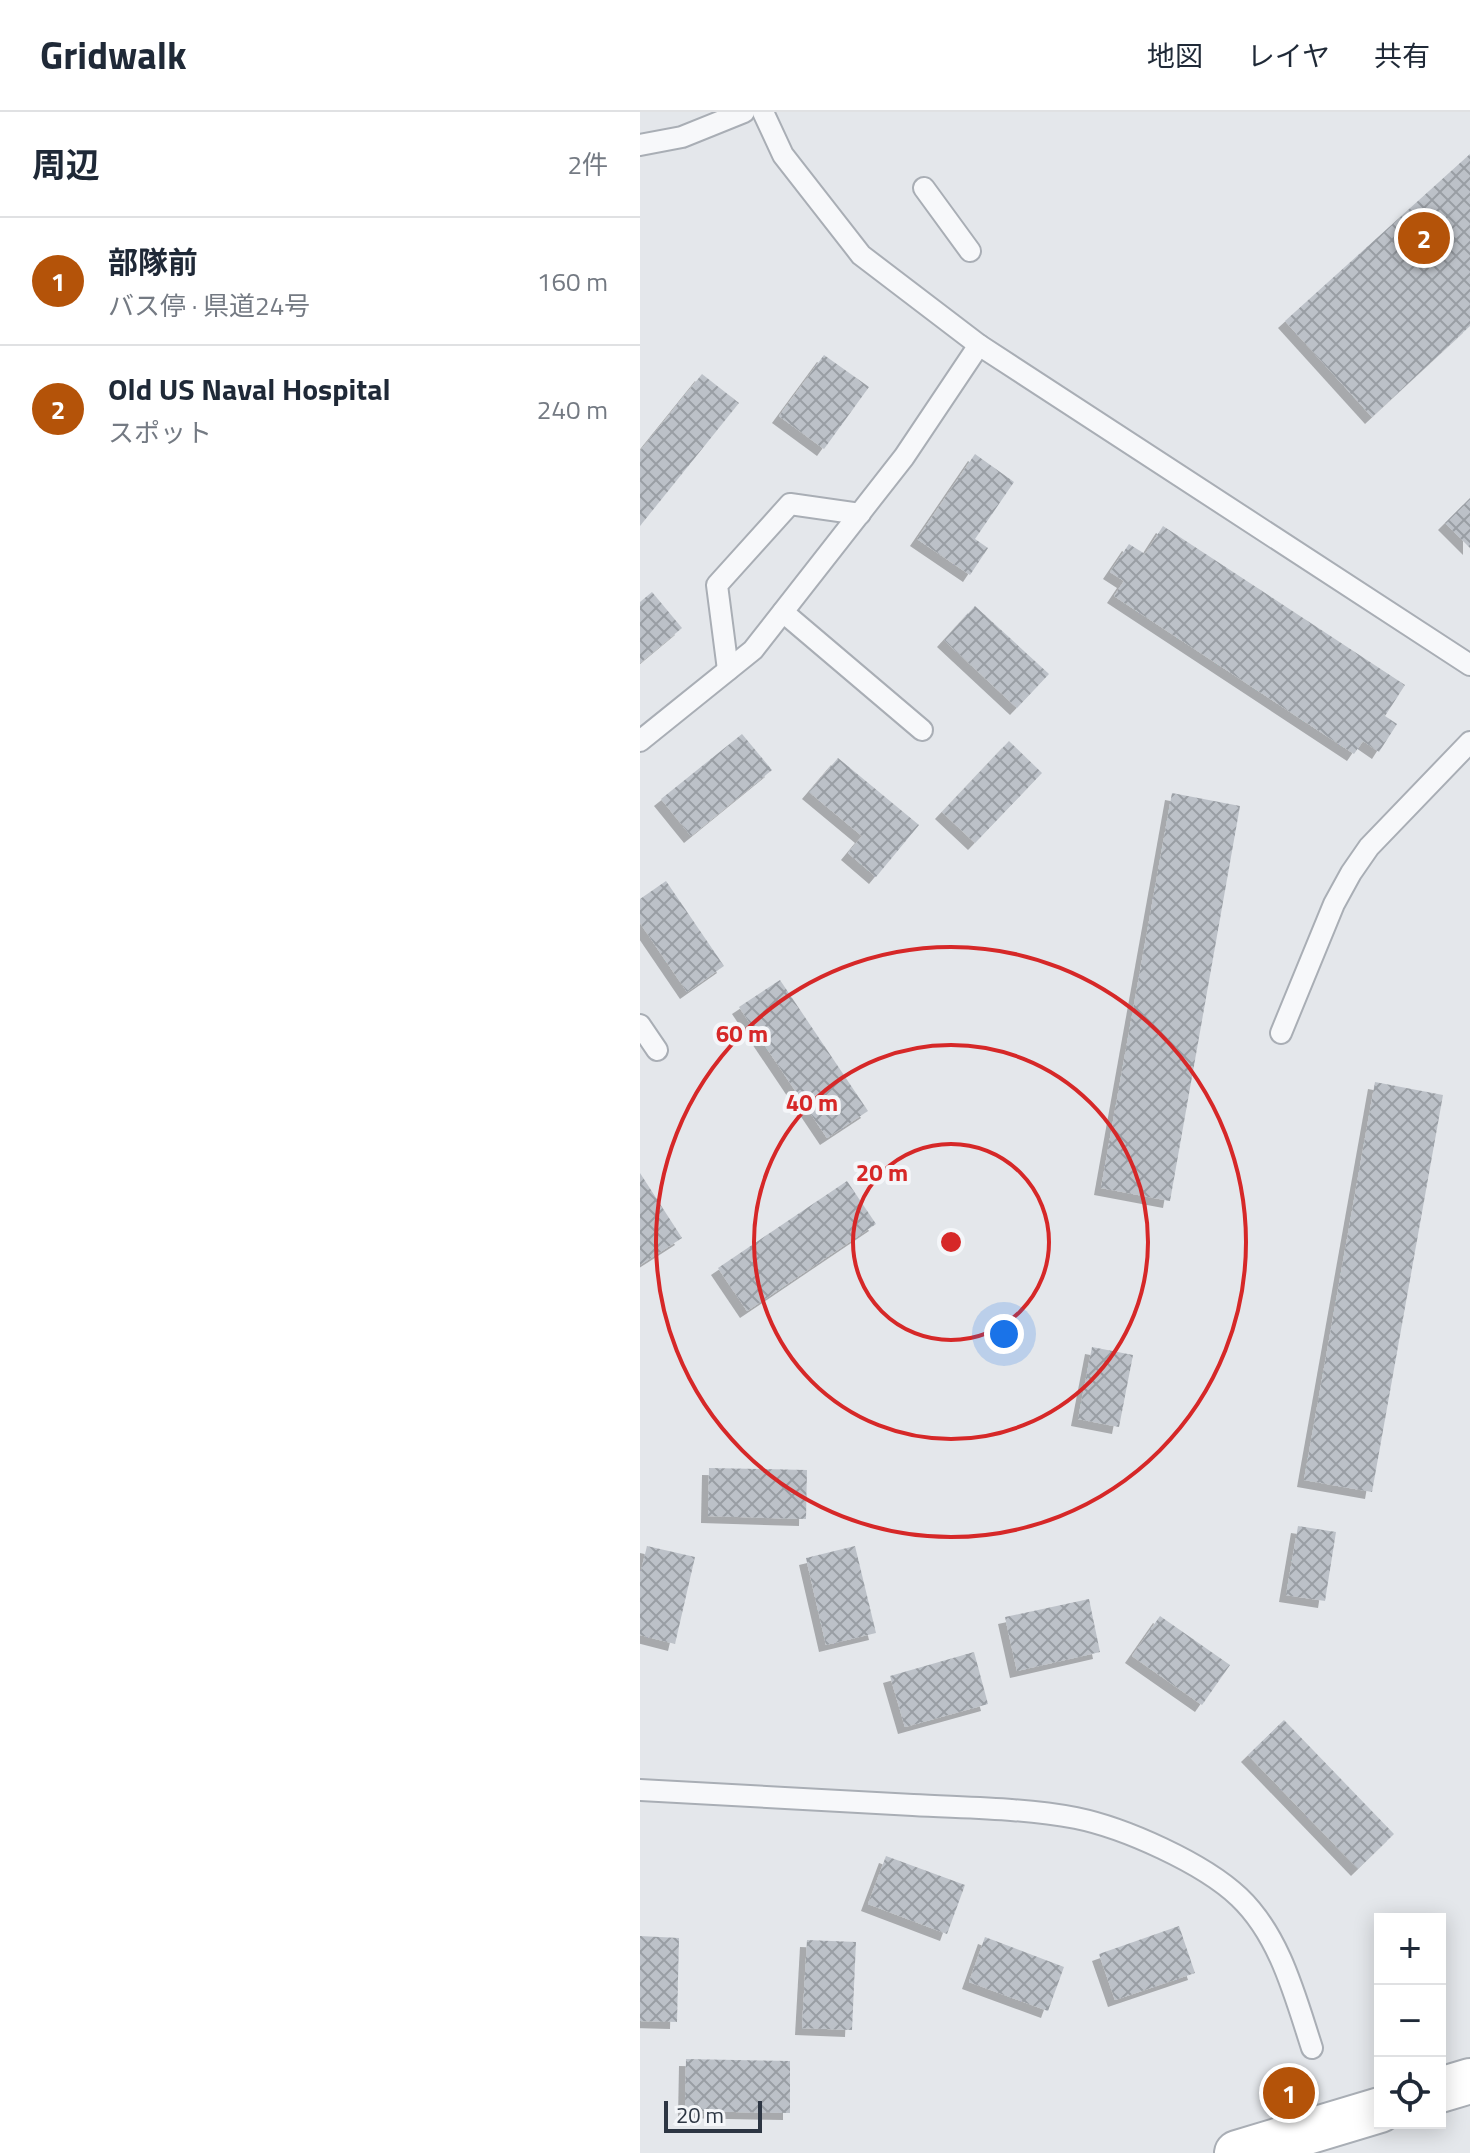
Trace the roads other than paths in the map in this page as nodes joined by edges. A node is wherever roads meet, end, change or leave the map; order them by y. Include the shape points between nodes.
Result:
1 (744, 112) edge
2 (763, 112) edge
3 (640, 145) edge
4 (924, 188) dead end
5 (970, 251) dead end
6 (979, 345) junction
7 (860, 514) junction
8 (783, 612) junction
9 (1470, 665) edge
10 (728, 670) junction
11 (922, 730) dead end
12 (640, 741) edge
13 (1470, 742) edge
14 (640, 1025) edge
15 (1281, 1033) dead end
16 (657, 1050) dead end
17 (640, 1790) edge
18 (1312, 2048) dead end
19 (1470, 2081) edge
20 (1446, 2088) edge
21 (1374, 2112) edge
22 (1237, 2153) edge

1 - 3 lane via 682,137
2 - 6 lane via 783,155 861,255
4 - 5 lane
6 - 7 lane
6 - 9 lane
7 - 8 lane
7 - 10 lane via 790,504 717,585
8 - 10 lane via 753,650
8 - 11 lane
10 - 12 lane
13 - 15 lane via 1369,847 1351,873
14 - 16 lane
17 - 18 lane via 1077,1818 1139,1839 1197,1866 1238,1897 1266,1929
19 - 20 main road
21 - 22 main road

